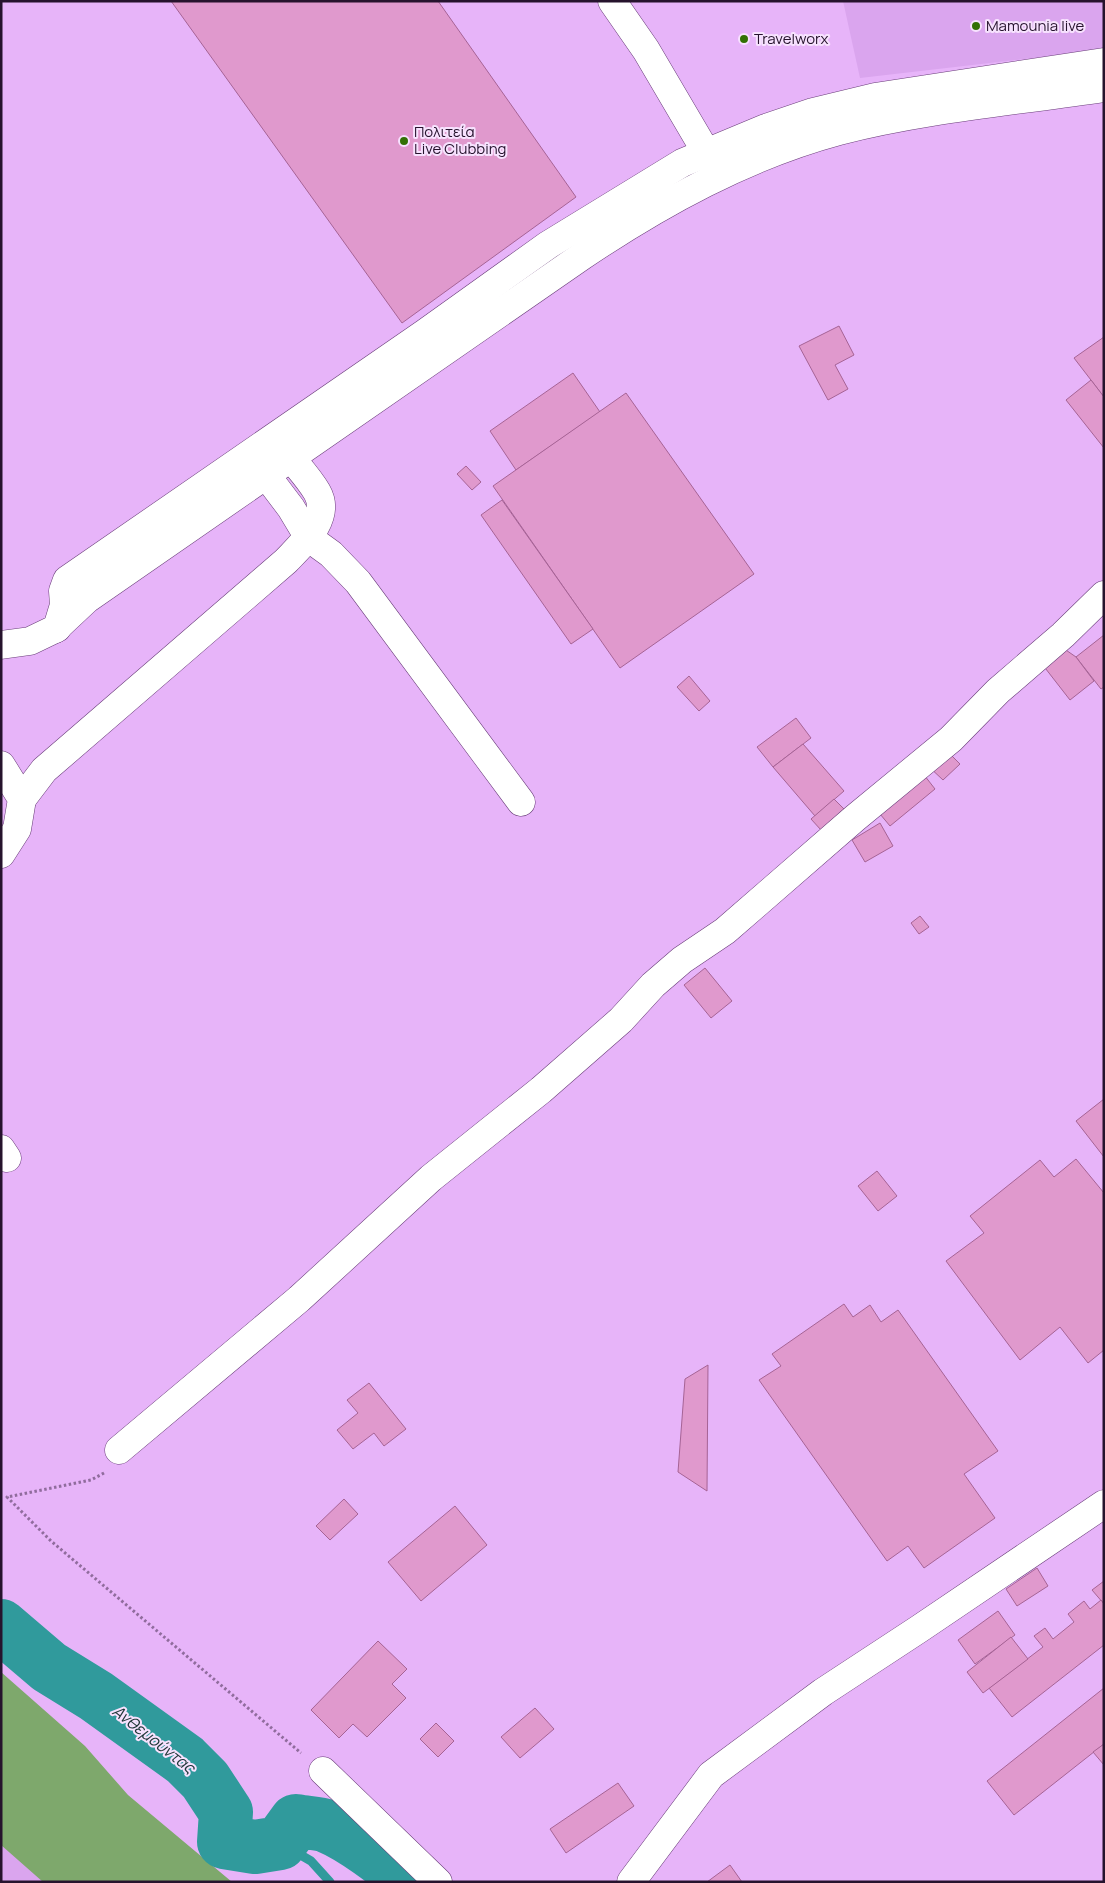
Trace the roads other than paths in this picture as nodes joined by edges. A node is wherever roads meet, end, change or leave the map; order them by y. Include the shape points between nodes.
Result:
1 (612, 1) edge
2 (1104, 62) edge
3 (1104, 88) edge
4 (706, 152) junction
5 (291, 458) junction
6 (266, 475) junction
7 (309, 538) junction
8 (1104, 595) edge
9 (57, 628) junction
10 (1, 644) edge
11 (1, 661) edge
12 (1, 765) edge
13 (22, 799) junction
14 (521, 802) dead end
15 (1, 854) edge
16 (119, 1450) road end
17 (1104, 1504) edge
18 (323, 1771) road end
19 (438, 1882) edge
20 (631, 1882) edge

1 - 4 street via 646,50
2 - 4 street via 875,97 813,112
3 - 5 street via 921,115 839,131 706,181 636,220
4 - 9 street via 682,162 548,245 67,580
5 - 6 street
5 - 7 street via 318,494 321,513
6 - 7 street
6 - 9 street via 87,599
7 - 13 street via 44,770
7 - 14 street via 331,554 358,582
8 - 16 street via 998,691 951,739 725,931 682,960 653,985 621,1020 541,1090 431,1178 299,1299
9 - 10 street via 30,641
9 - 11 street
12 - 13 street
13 - 15 street via 17,829
17 - 20 street via 823,1692 711,1776
18 - 19 street

